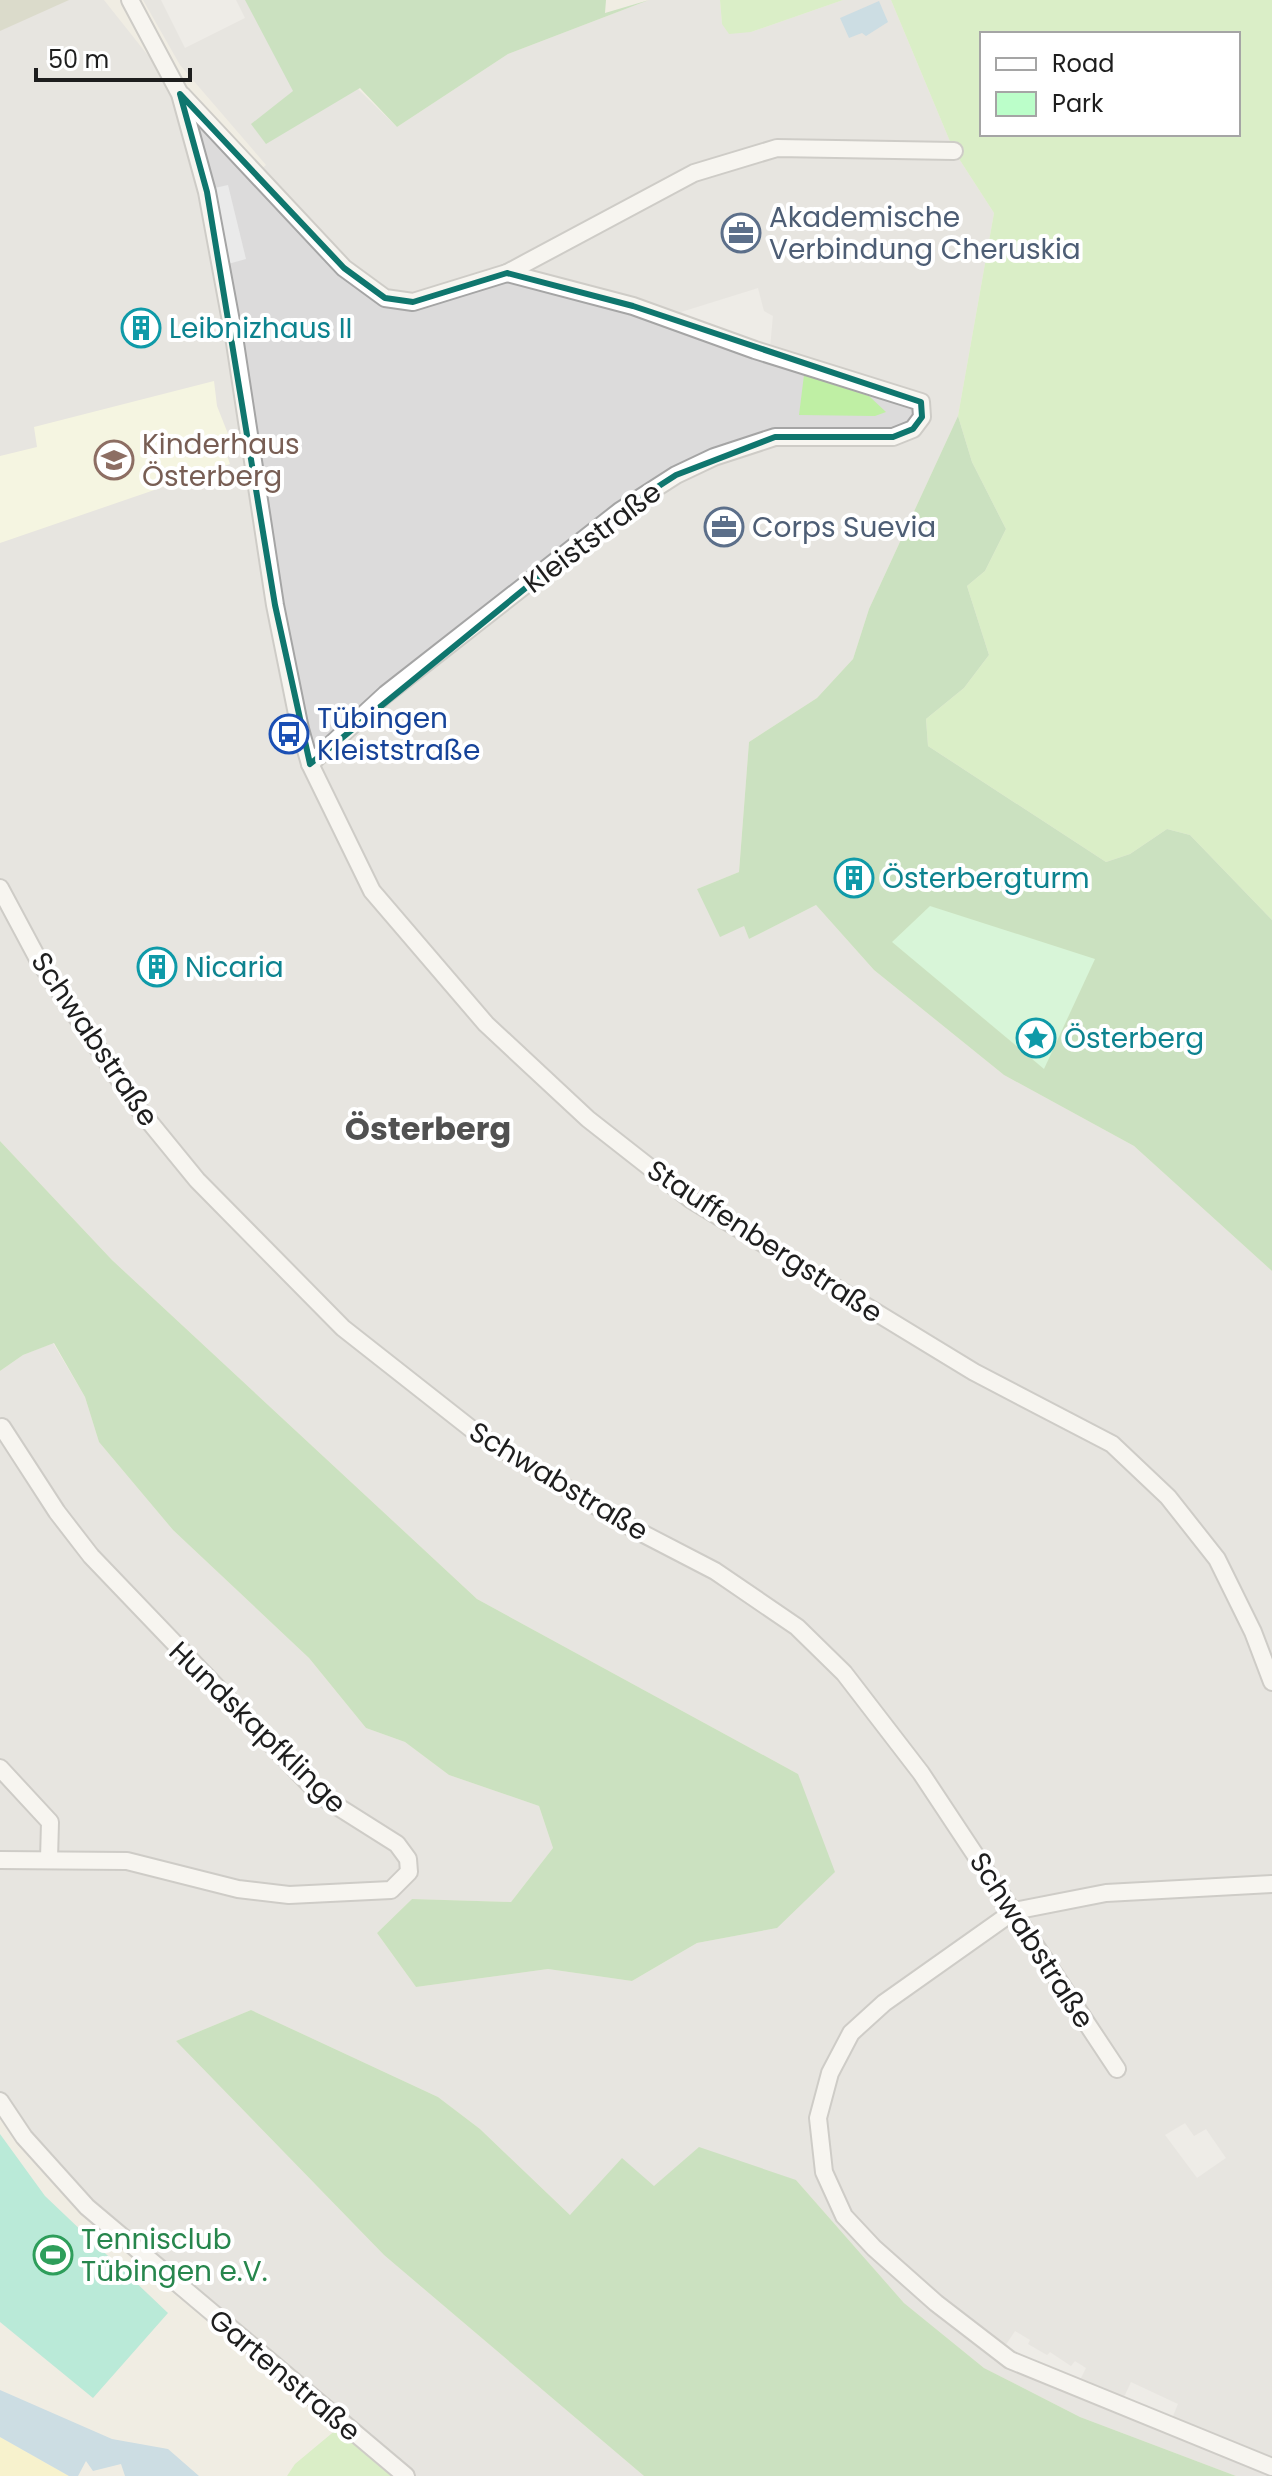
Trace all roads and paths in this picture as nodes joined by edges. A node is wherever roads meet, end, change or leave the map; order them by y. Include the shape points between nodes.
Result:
1 (130, 0) edge
2 (180, 94) junction
3 (954, 151) dead end
4 (507, 273) junction
5 (310, 764) junction
6 (0, 888) edge
7 (2, 1427) dead end
8 (1272, 1682) edge
9 (0, 1768) edge
10 (49, 1859) junction
11 (0, 1860) edge
12 (1272, 1884) edge
13 (1014, 1911) junction
14 (1117, 2069) dead end
15 (0, 2101) edge
16 (1272, 2467) edge
17 (406, 2476) edge

1 - 2 street, Stauffenbergstraße
2 - 4 street via 344,268 385,298 413,302
2 - 5 street, Stauffenbergstraße via 207,192 275,605
3 - 4 street via 777,148 694,173
4 - 5 street, Kleiststraße via 633,306 921,402 922,417 913,429 893,437 775,437 676,475 620,511 386,694
5 - 8 street, Stauffenbergstraße via 372,891 486,1024 588,1119 690,1199 974,1372 1112,1444 1168,1497 1217,1559
6 - 13 street, Schwabstraße via 39,961 139,1109 258,1245 343,1328 479,1435 634,1529 715,1571 797,1627 873,1708
7 - 10 street, Hundskapfklinge via 91,1556 321,1796 397,1844 408,1859 409,1872 391,1890 289,1895 238,1889 127,1861
9 - 10 street via 50,1822
10 - 11 street, Hundskapfklinge
12 - 13 street via 1106,1893
13 - 14 street, Schwabstraße
13 - 16 street via 884,2003 851,2033 823,2093 818,2118 824,2172 844,2216 936,2303 1010,2360
15 - 17 street, Gartenstraße via 24,2137 87,2207

